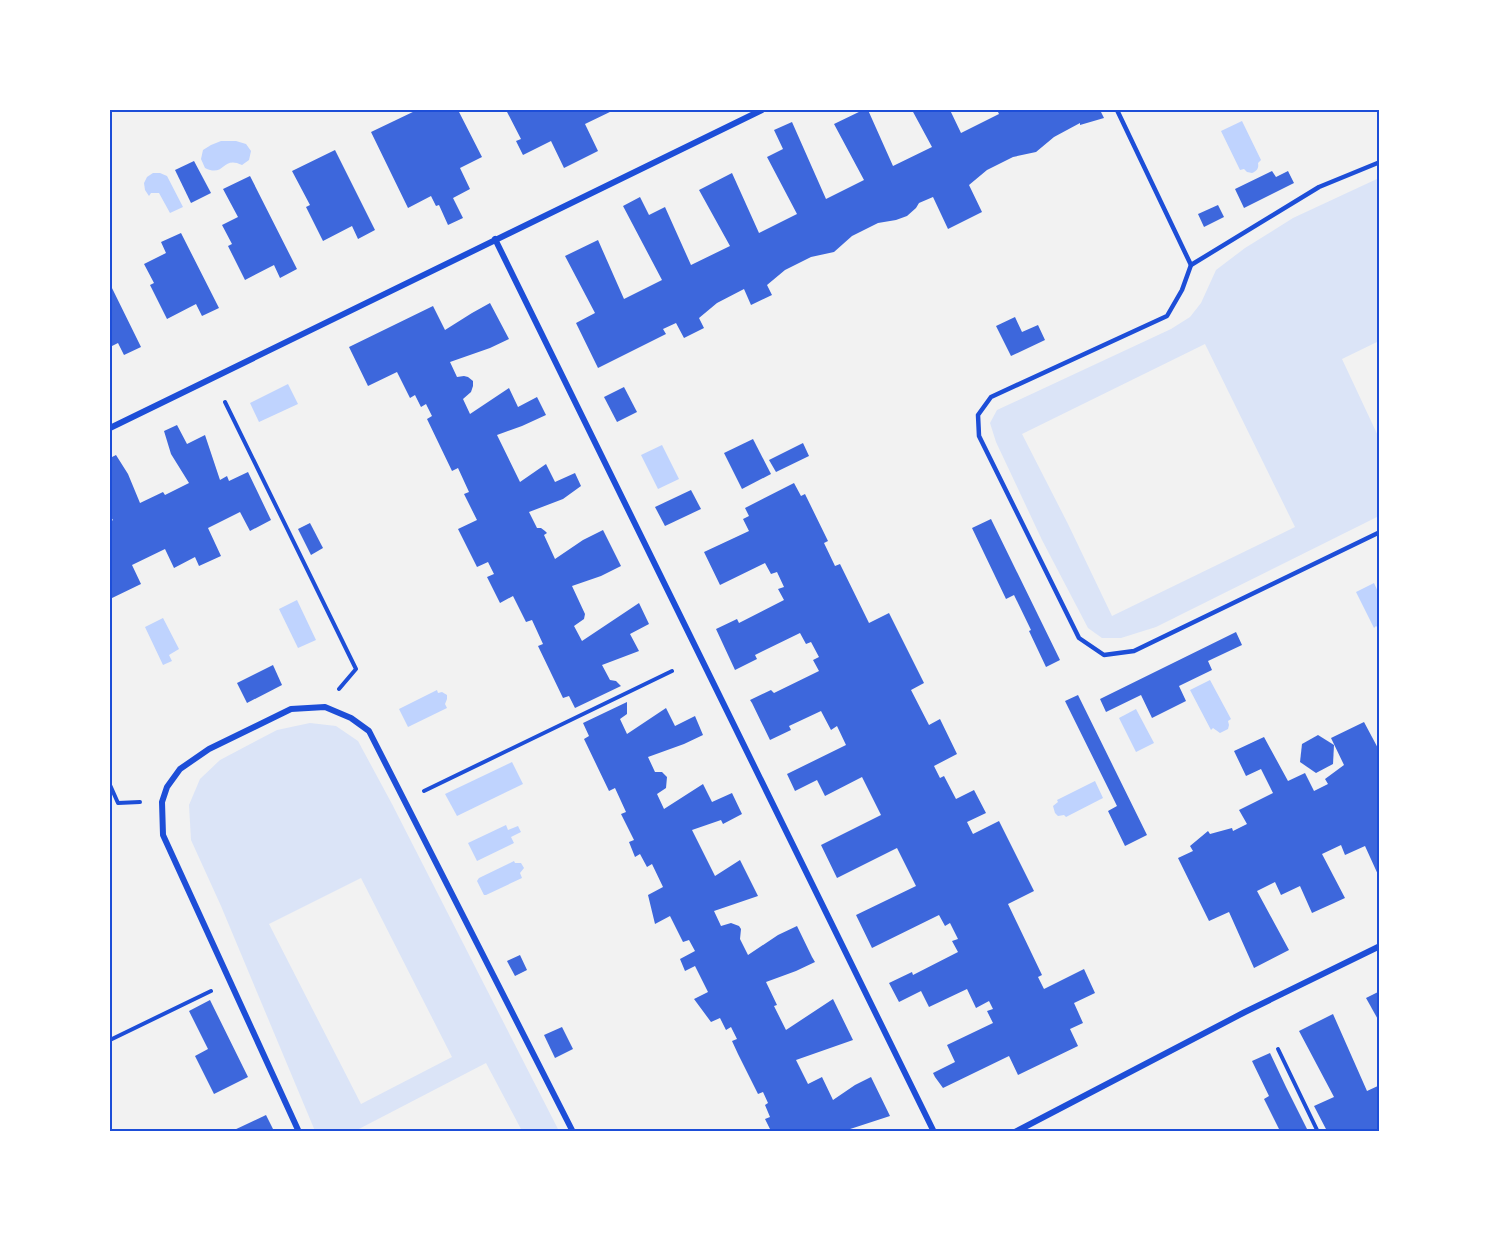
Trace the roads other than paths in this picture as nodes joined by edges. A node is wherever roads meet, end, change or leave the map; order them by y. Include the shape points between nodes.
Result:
1 (762, 110) edge
2 (1117, 110) edge
3 (1380, 162) edge
4 (495, 239) junction
5 (1191, 266) junction
6 (110, 428) edge
7 (1380, 532) edge
8 (1380, 946) edge
9 (299, 1131) edge
10 (573, 1131) edge
11 (934, 1131) edge
12 (1015, 1131) edge

1 - 4 street
2 - 5 lane
3 - 5 lane via 1319,187
4 - 6 street
4 - 11 street
5 - 7 lane via 1167,316 991,397 978,415 979,436 1079,638 1104,655 1134,651
8 - 12 street
9 - 10 street via 163,835 162,802 180,770 209,749 291,708 325,706 369,731

